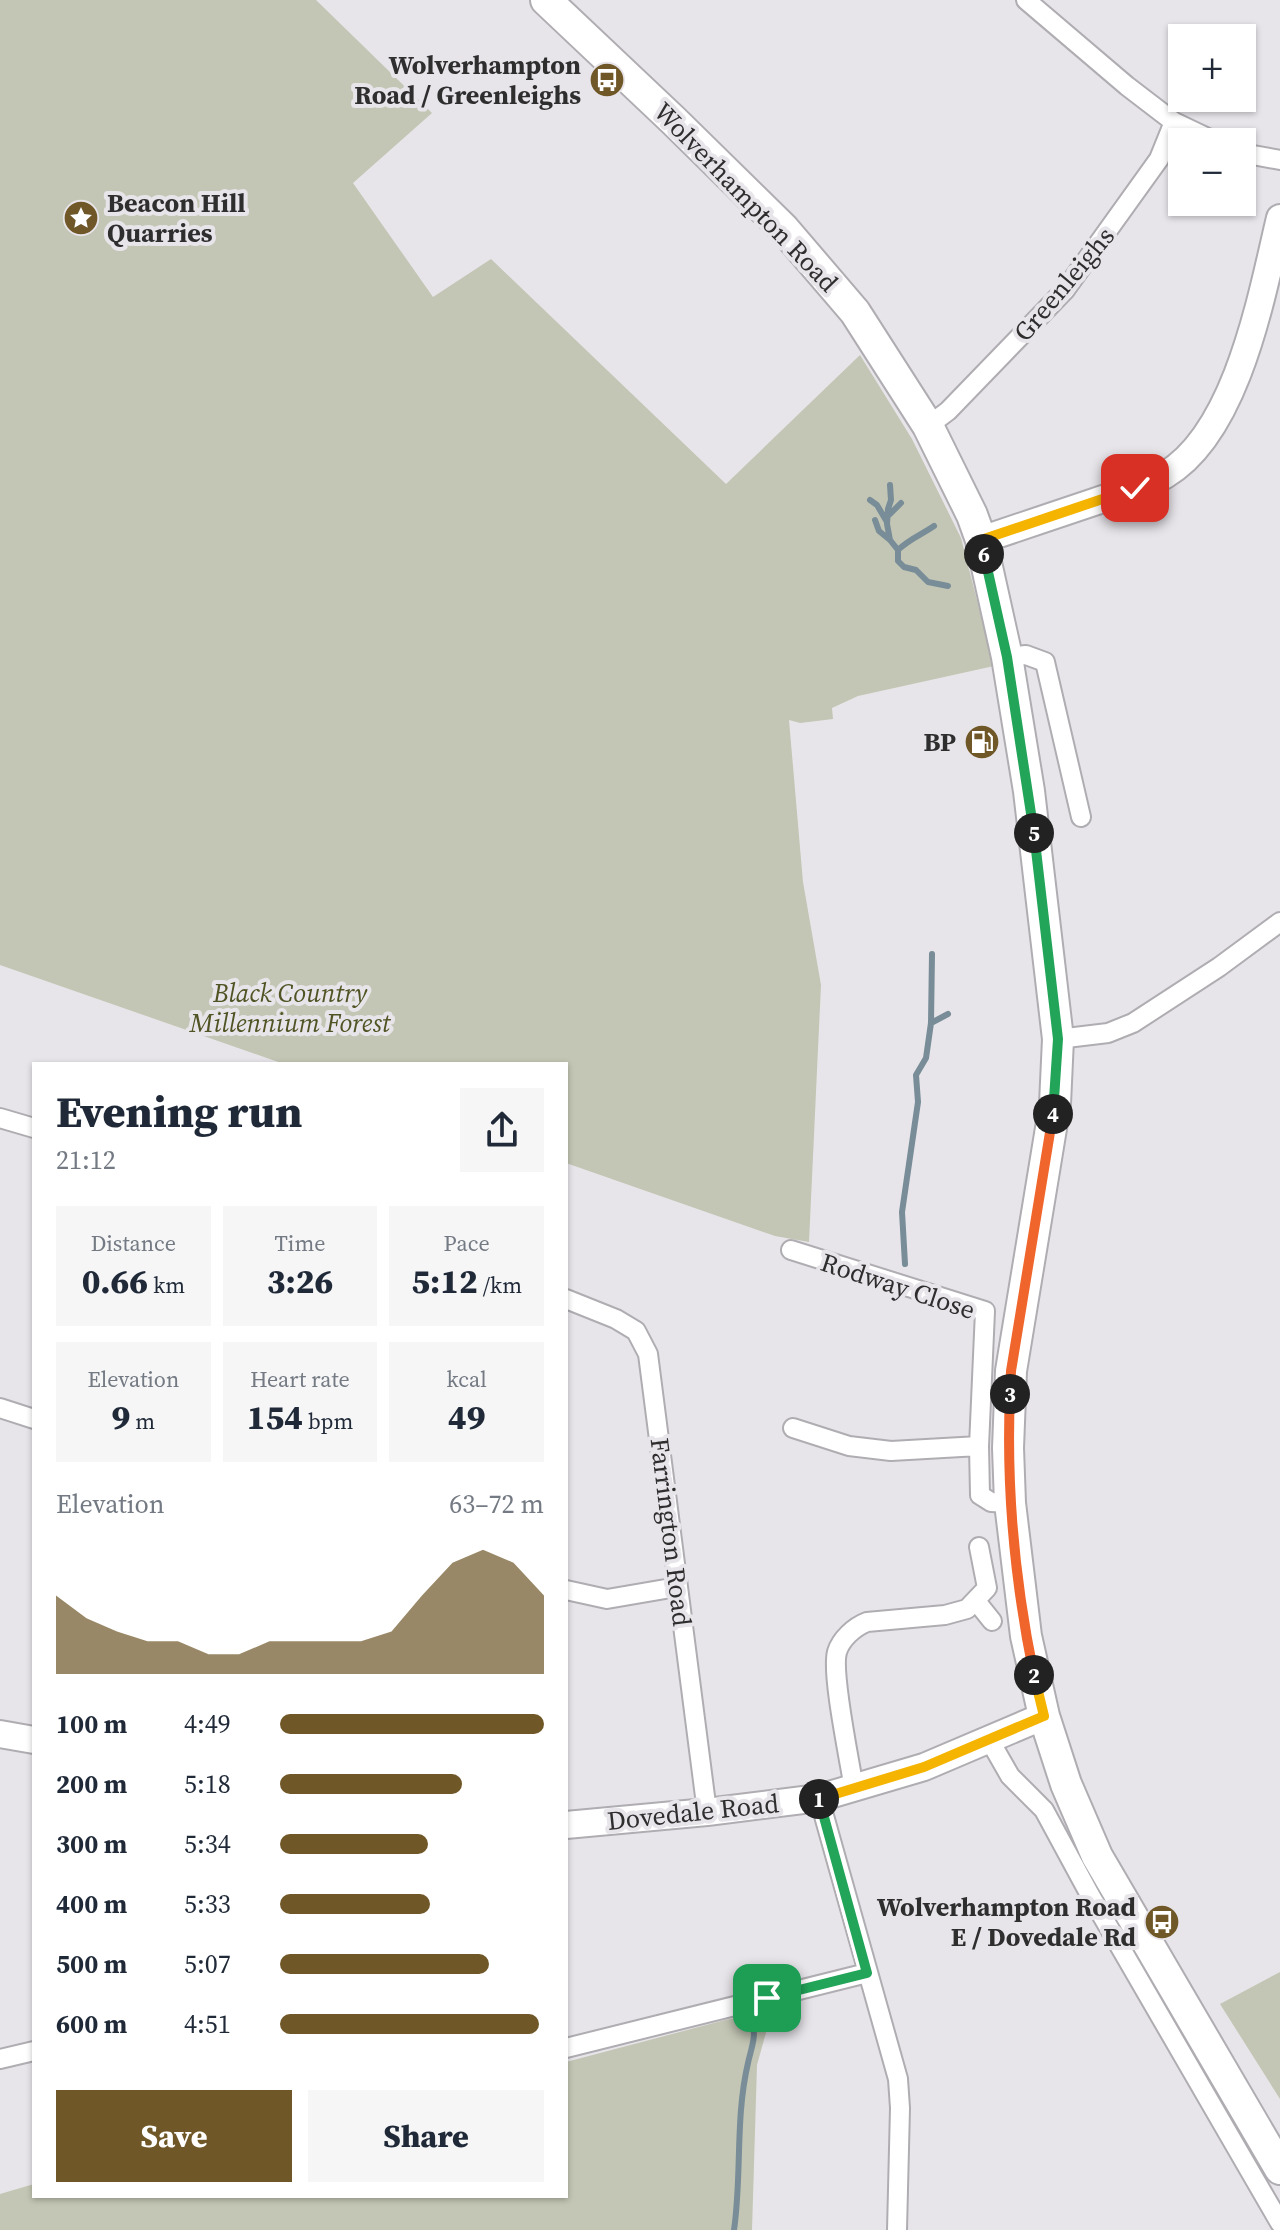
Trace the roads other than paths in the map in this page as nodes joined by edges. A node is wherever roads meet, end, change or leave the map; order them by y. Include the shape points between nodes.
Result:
1 (546, 0) edge
2 (1026, 0) edge
3 (1174, 122) junction
4 (1187, 128) edge
5 (1256, 156) edge
6 (1280, 160) edge
7 (1280, 218) edge
8 (928, 426) junction
9 (981, 540) junction
10 (1007, 657) junction
11 (1081, 817) dead end
12 (1280, 922) edge
13 (1058, 1039) junction
14 (0, 1118) edge
15 (32, 1127) edge
16 (791, 1250) dead end
17 (568, 1300) edge
18 (0, 1408) edge
19 (32, 1418) edge
20 (793, 1428) dead end
21 (993, 1447) junction
22 (979, 1547) dead end
23 (677, 1587) junction
24 (568, 1590) edge
25 (976, 1601) junction
26 (992, 1621) dead end
27 (1044, 1716) junction
28 (0, 1734) edge
29 (32, 1740) edge
30 (990, 1741) junction
31 (854, 1789) junction
32 (819, 1798) junction
33 (707, 1812) junction
34 (568, 1825) edge
35 (867, 1973) junction
36 (568, 2048) edge
37 (32, 2051) edge
38 (0, 2059) edge
39 (1280, 2169) edge
40 (1280, 2223) edge
41 (897, 2230) edge

1 - 8 main road, Wolverhampton Road via 784,229 855,312
2 - 3 street
3 - 4 street
3 - 8 street, Greenleighs via 1159,159 1065,290
5 - 6 street
7 - 9 street via 1243,364 1203,438 1183,461 1135,488
8 - 9 main road, Wolverhampton Road
9 - 10 main road, Wolverhampton Road
10 - 11 street via 1026,655 1045,662
10 - 13 main road, Wolverhampton Road via 1029,791
12 - 13 street via 1133,1023 1108,1033
13 - 21 main road, Wolverhampton Road via 1055,1104 1011,1371
14 - 15 street
16 - 21 street, Rodway Close via 985,1311
17 - 23 street, Farrington Road via 636,1331 648,1354
18 - 19 street
20 - 21 street via 849,1446 891,1451
21 - 27 main road, Wolverhampton Road via 1010,1503 1026,1636
22 - 25 street via 987,1588
23 - 24 street via 607,1599
23 - 33 street, Farrington Road
25 - 26 street
25 - 31 street via 945,1615 867,1622 841,1643 836,1664
27 - 30 street, Dovedale Road
27 - 39 main road, Wolverhampton Road via 1097,1856
28 - 29 street
30 - 31 street, Dovedale Road
30 - 40 street via 1010,1776 1044,1810
31 - 32 street, Dovedale Road
32 - 33 street, Dovedale Road
32 - 35 street
33 - 34 street, Dovedale Road
35 - 36 street
35 - 41 street via 898,2079
37 - 38 street

